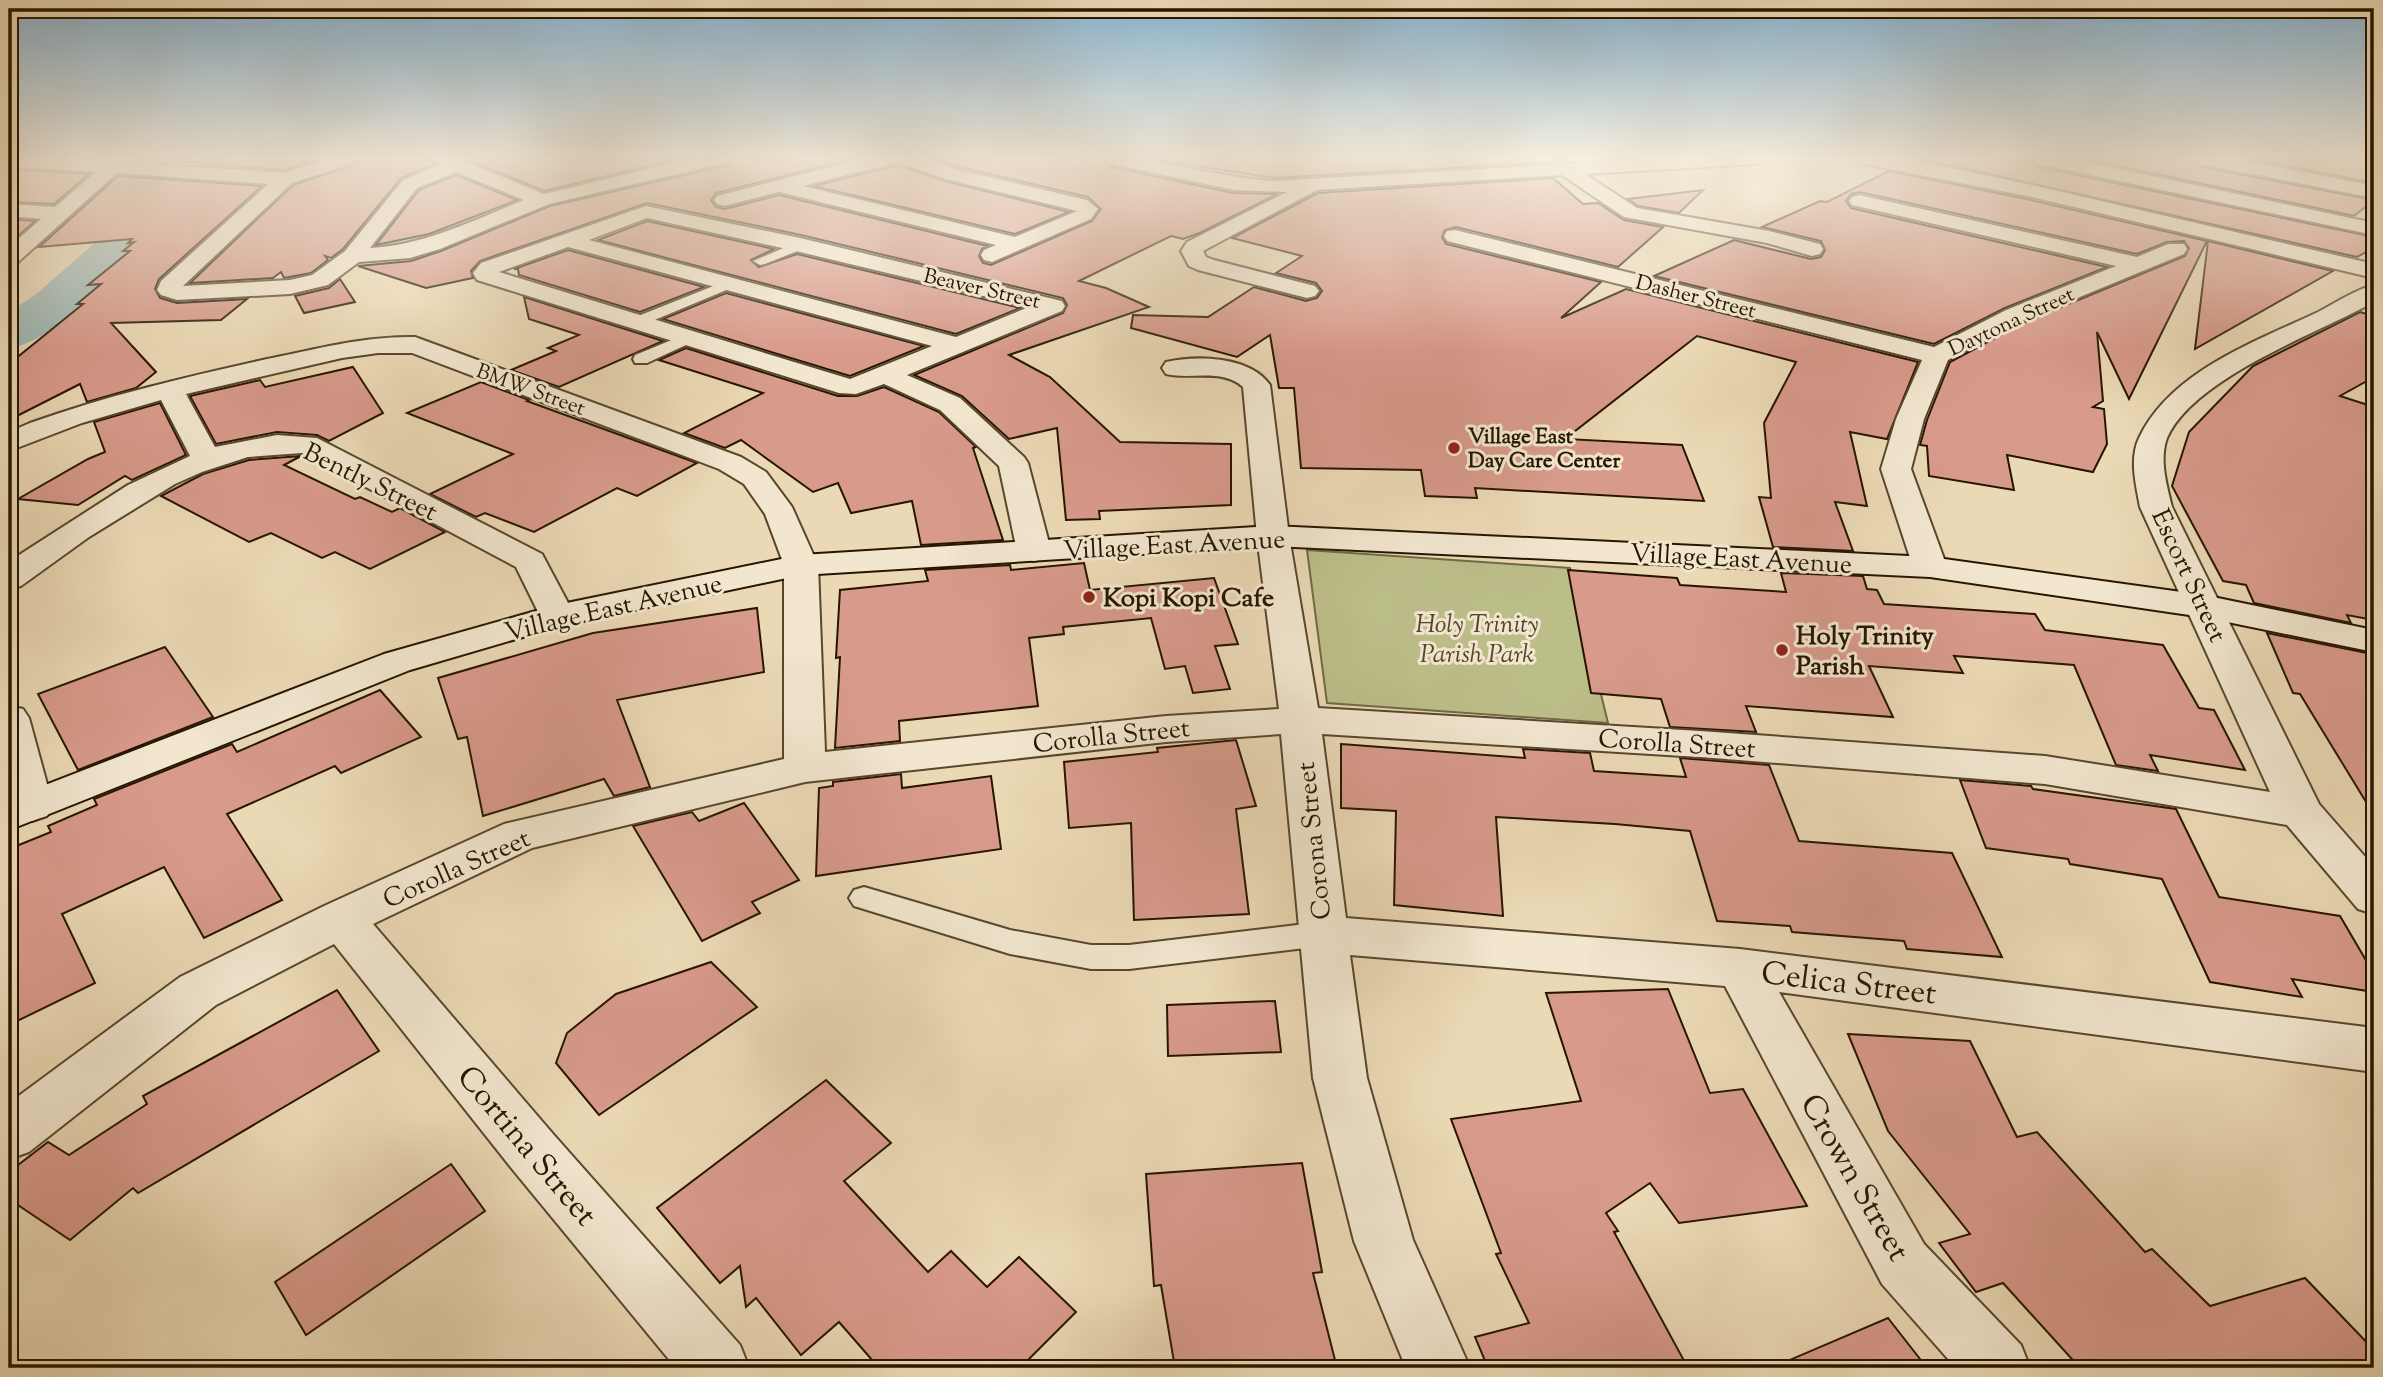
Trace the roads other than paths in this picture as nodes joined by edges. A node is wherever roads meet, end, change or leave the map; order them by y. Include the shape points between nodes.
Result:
1 (51, 222) edge
2 (238, 222) edge
3 (380, 222) edge
4 (486, 222) edge
5 (620, 222) edge
6 (698, 222) edge
7 (928, 222) edge
8 (1067, 222) edge
9 (1243, 222) edge
10 (1684, 222) edge
11 (1953, 222) edge
12 (2164, 222) edge
13 (2342, 222) edge
14 (2374, 229) edge
15 (2209, 233) junction
16 (1455, 236) dead end
17 (566, 240) junction
18 (1018, 244) junction
19 (800, 245) junction
20 (1812, 249) dead end
21 (992, 255) dead end
22 (353, 256) junction
23 (9, 258) edge
24 (760, 261) dead end
25 (2139, 264) junction
26 (2374, 271) edge
27 (731, 283) junction
28 (1307, 291) dead end
29 (2374, 292) edge
30 (639, 321) junction
31 (691, 337) junction
32 (958, 345) junction
33 (1937, 356) junction
34 (641, 359) dead end
35 (1175, 368) dead end
36 (886, 374) junction
37 (169, 388) junction
38 (9, 442) edge
39 (206, 458) junction
40 (1273, 536) junction
41 (1034, 551) junction
42 (801, 565) junction
43 (1930, 567) junction
44 (9, 579) edge
45 (2203, 606) junction
46 (557, 616) junction
47 (2374, 641) edge
48 (9, 718) edge
49 (1300, 720) junction
50 (805, 768) junction
51 (20, 810) edge
52 (2301, 812) junction
53 (2374, 897) edge
54 (864, 898) dead end
55 (341, 919) junction
56 (1322, 934) junction
57 (1740, 968) junction
58 (2374, 1050) edge
59 (9, 1135) edge
60 (717, 1368) edge
61 (1438, 1368) edge
62 (1998, 1368) edge

1 - 23 street
2 - 22 street via 169,290 310,284
3 - 22 street
4 - 22 street via 402,253
5 - 17 street, Beaver Street
6 - 19 street, Beaver Street
7 - 18 street
8 - 18 street
9 - 28 street via 1195,247 1192,251 1197,261
10 - 20 street
11 - 25 street
12 - 15 street
13 - 14 street
15 - 25 street, Daytona Street
15 - 26 street
16 - 33 street, Dasher Street
17 - 27 street
17 - 30 street, Beaver Street via 489,268 485,275
18 - 21 street
19 - 24 lane
19 - 32 street, Beaver Street via 1053,306
25 - 33 street, Daytona Street via 2014,315
27 - 30 lane
27 - 32 street
29 - 45 street, Escort Street via 2218,372 2173,407 2153,436 2148,458 2156,506
30 - 31 street, Beaver Street
31 - 34 lane
31 - 36 street, Beaver Street via 845,386
32 - 36 street, Beaver Street
33 - 43 street, Daytona Street via 1910,419 1896,469
35 - 40 street, Corona Street via 1229,370 1256,385
36 - 41 street via 950,404 1013,463
37 - 38 street, BMW Street via 59,419
37 - 39 street
37 - 42 street, BMW Street via 343,350 415,345 730,463 755,478 781,514
39 - 44 street, Bently Street via 137,491
39 - 46 street, Bently Street via 257,446 307,444 530,561
40 - 41 street, Village East Avenue
40 - 43 street, Village East Avenue
40 - 49 street, Corona Street
41 - 42 street, Village East Avenue
42 - 46 street, Village East Avenue
42 - 50 street, BMW Street
43 - 45 street, Village East Avenue
45 - 47 street, Village East Avenue
45 - 52 street, Escort Street
46 - 51 street, Village East Avenue via 397,662
48 - 51 street
49 - 50 street, Corolla Street via 1166,729
49 - 52 street, Corolla Street via 2045,770
49 - 56 street, Corona Street
50 - 55 street, Corolla Street via 520,835
52 - 53 street, Escort Street
54 - 56 lane via 1010,942 1091,957 1129,957
55 - 59 street, Corolla Street via 198,991
55 - 60 street, Cortina Street
56 - 57 street, Celica Street
56 - 61 street, Corona Street via 1340,1078 1384,1241
57 - 58 street, Celica Street
57 - 62 street, Crown Street via 1903,1264

